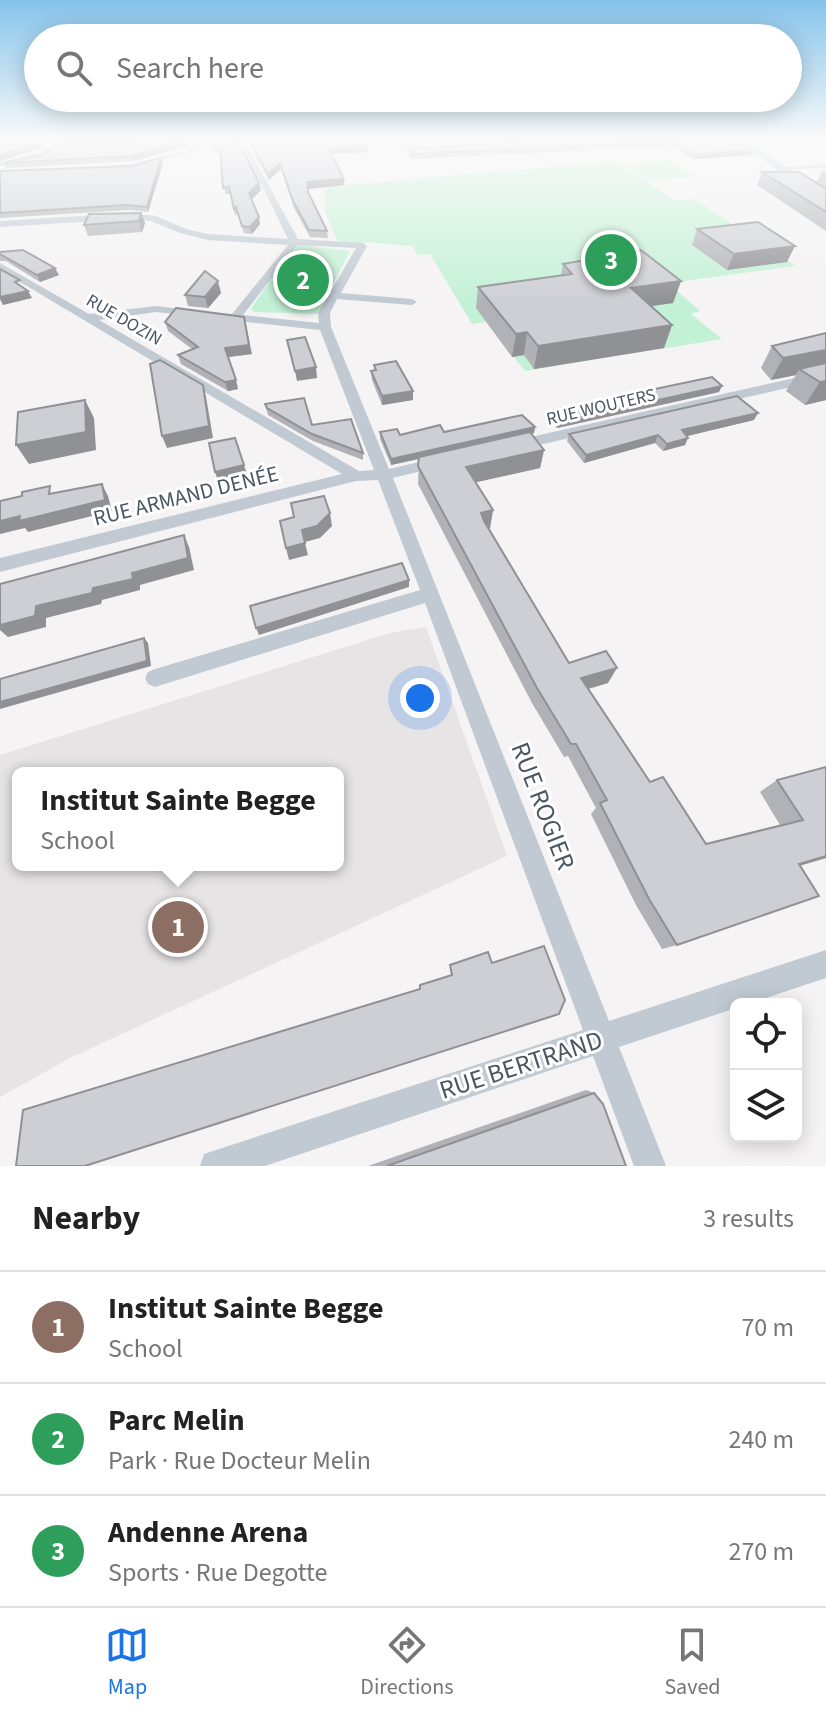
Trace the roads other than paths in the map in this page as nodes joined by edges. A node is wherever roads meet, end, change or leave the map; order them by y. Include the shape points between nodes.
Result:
1 (269, 194) edge
2 (0, 224) edge
3 (295, 242) junction
4 (0, 266) edge
5 (334, 296) junction
6 (412, 302) dead end
7 (235, 317) junction
8 (84, 318) junction
9 (325, 327) junction
10 (826, 375) edge
11 (490, 451) edge
12 (460, 457) edge
13 (384, 475) junction
14 (356, 476) junction
15 (0, 565) edge
16 (431, 594) junction
17 (155, 678) dead end
18 (826, 964) edge
19 (601, 1038) junction
20 (216, 1166) edge
21 (650, 1166) edge

1 - 3 street
2 - 3 street via 129,216 153,218 208,237
3 - 5 street via 362,246
3 - 7 street
4 - 8 street, RUE DOZIN
5 - 6 street
5 - 9 street via 324,313
7 - 8 street via 156,309
7 - 9 street
8 - 14 street, RUE DOZIN
9 - 13 street, RUE ROGIER
10 - 11 street, RUE WOUTERS
12 - 13 street
13 - 14 street, RUE ARMAND DENÉE
13 - 16 street, RUE ROGIER
14 - 15 street, RUE ARMAND DENÉE
16 - 17 street
16 - 19 street, RUE ROGIER
18 - 19 street, RUE BERTRAND
19 - 20 street, RUE BERTRAND
19 - 21 street, RUE ROGIER

